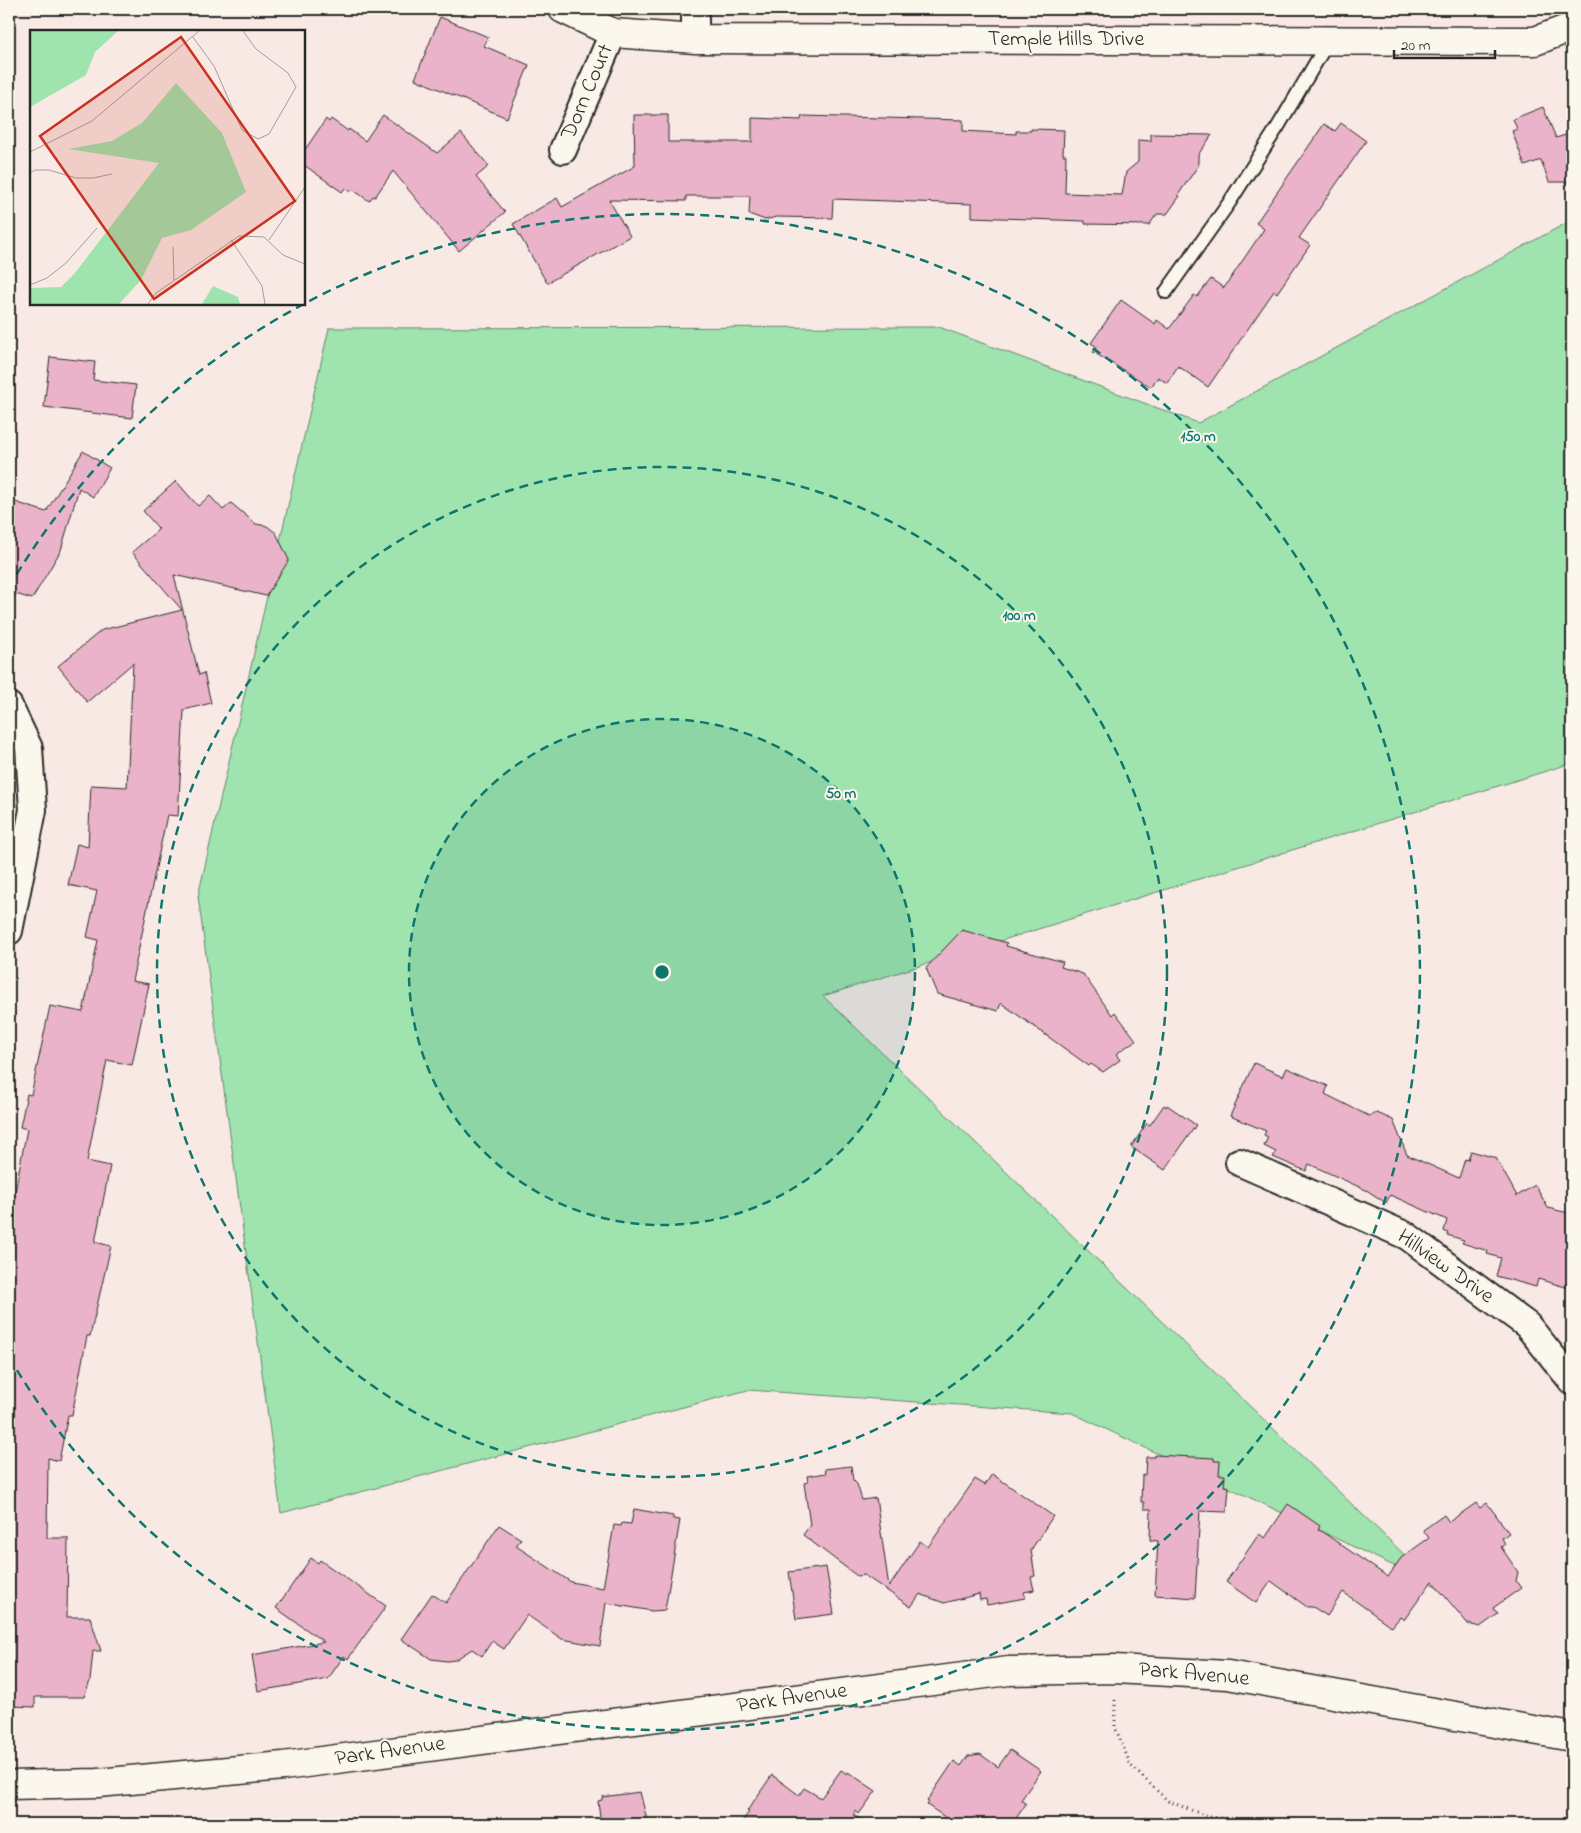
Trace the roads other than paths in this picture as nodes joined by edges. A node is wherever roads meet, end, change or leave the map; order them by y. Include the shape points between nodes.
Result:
1 (562, 9) edge
2 (695, 9) edge
3 (1572, 27) edge
4 (613, 33) junction
5 (694, 39) junction
6 (1329, 40) junction
7 (563, 150) dead end
8 (1166, 292) dead end
9 (9, 706) edge
10 (9, 931) edge
11 (1238, 1162) dead end
12 (1572, 1381) edge
13 (1572, 1737) edge
14 (9, 1785) edge

1 - 4 main road, Temple Hills Drive
2 - 5 street
3 - 6 main road, Temple Hills Drive via 1535,41
4 - 5 main road, Temple Hills Drive
4 - 7 street, Dorn Court
5 - 6 main road, Temple Hills Drive
6 - 8 lane via 1228,203
9 - 10 street via 29,748 33,810
11 - 12 street, Hillview Drive via 1407,1236 1527,1325
13 - 14 main road, Park Avenue via 1228,1675 1114,1669 1009,1671 283,1766 98,1783

